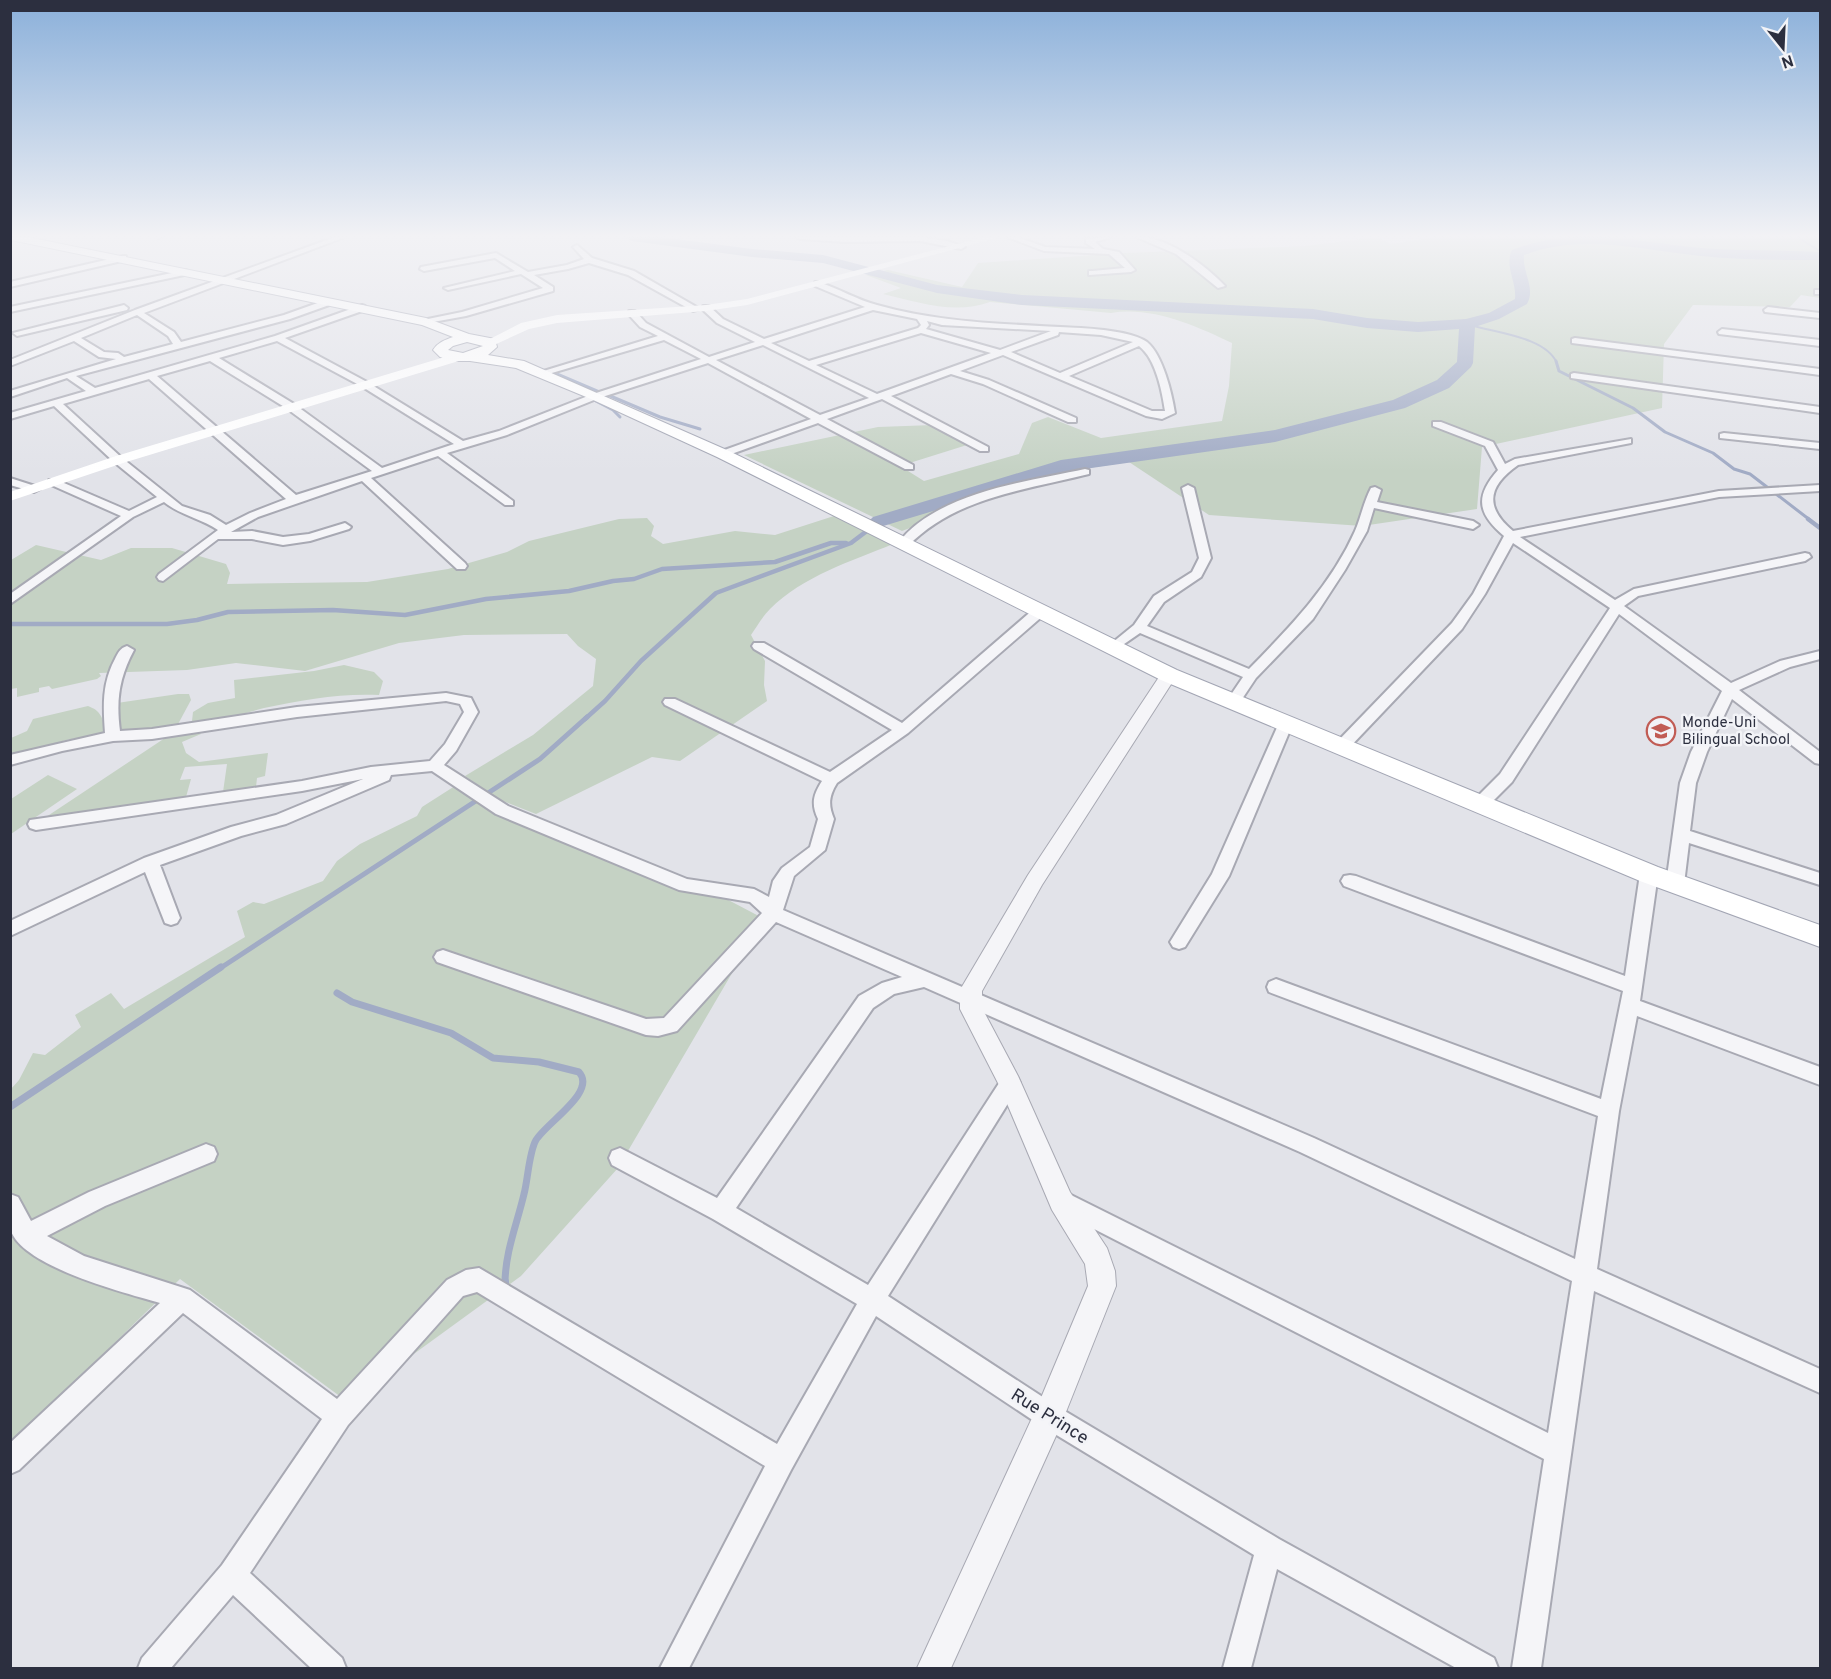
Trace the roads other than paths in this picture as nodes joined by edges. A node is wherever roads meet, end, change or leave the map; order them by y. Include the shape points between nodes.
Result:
1 (109, 315) edge
2 (129, 315) edge
3 (143, 315) edge
4 (292, 315) edge
5 (295, 315) edge
6 (344, 315) edge
7 (393, 315) edge
8 (457, 315) edge
9 (603, 315) edge
10 (634, 315) edge
11 (712, 315) edge
12 (848, 315) edge
13 (909, 315) edge
14 (921, 318) junction
15 (327, 322) junction
16 (426, 323) junction
17 (921, 330) junction
18 (1062, 330) junction
19 (1722, 332) dead end
20 (74, 337) junction
21 (665, 337) junction
22 (278, 338) junction
23 (23, 340) edge
24 (481, 341) junction
25 (1575, 341) dead end
26 (1140, 342) junction
27 (765, 343) junction
28 (1821, 343) edge
29 (178, 345) junction
30 (442, 348) junction
31 (1002, 352) junction
32 (463, 356) junction
33 (211, 357) junction
34 (123, 360) junction
35 (708, 360) junction
36 (10, 363) edge
37 (519, 364) junction
38 (809, 364) junction
39 (410, 370) junction
40 (950, 371) junction
41 (1821, 372) edge
42 (542, 373) junction
43 (68, 375) junction
44 (150, 375) junction
45 (1061, 376) junction
46 (1574, 376) dead end
47 (364, 384) junction
48 (93, 392) junction
49 (10, 394) edge
50 (596, 396) junction
51 (880, 397) junction
52 (55, 402) junction
53 (290, 406) junction
54 (1821, 410) edge
55 (10, 416) edge
56 (821, 418) junction
57 (1072, 420) dead end
58 (1437, 423) dead end
59 (215, 430) junction
60 (1724, 435) dead end
61 (1627, 441) dead end
62 (462, 445) junction
63 (1821, 446) edge
64 (984, 449) dead end
65 (440, 453) junction
66 (723, 454) junction
67 (118, 460) junction
68 (909, 467) dead end
69 (1503, 469) junction
70 (381, 472) junction
71 (1085, 472) dead end
72 (363, 477) junction
73 (10, 481) edge
74 (52, 482) junction
75 (1188, 488) dead end
76 (1821, 488) edge
77 (34, 489) junction
78 (1375, 490) dead end
79 (165, 496) junction
80 (10, 497) edge
81 (297, 499) junction
82 (509, 503) dead end
83 (1370, 504) junction
84 (129, 515) junction
85 (1473, 525) dead end
86 (345, 527) dead end
87 (226, 530) junction
88 (215, 536) junction
89 (1511, 536) junction
90 (904, 543) junction
91 (1805, 557) dead end
92 (461, 566) dead end
93 (163, 577) dead end
94 (10, 600) edge
95 (1618, 608) junction
96 (1040, 611) junction
97 (1138, 628) junction
98 (759, 646) dead end
99 (1114, 647) junction
100 (127, 650) dead end
101 (1821, 655) edge
102 (1169, 675) junction
103 (1251, 675) junction
104 (1730, 689) junction
105 (670, 702) dead end
106 (1233, 702) junction
107 (1286, 723) junction
108 (903, 730) junction
109 (113, 736) junction
110 (1341, 747) junction
111 (1821, 759) edge
112 (10, 760) edge
113 (435, 766) junction
114 (399, 770) junction
115 (831, 779) junction
116 (1479, 805) junction
117 (36, 824) dead end
118 (1681, 834) junction
119 (150, 862) junction
120 (1649, 874) junction
121 (1821, 879) edge
122 (1350, 882) dead end
123 (1675, 884) junction
124 (772, 913) junction
125 (171, 918) dead end
126 (10, 929) edge
127 (1821, 936) edge
128 (1179, 942) dead end
129 (443, 957) dead end
130 (921, 980) junction
131 (1276, 987) dead end
132 (1630, 996) junction
133 (969, 998) junction
134 (1821, 1076) edge
135 (1010, 1083) junction
136 (1609, 1111) junction
137 (206, 1154) dead end
138 (620, 1158) dead end
139 (1061, 1201) junction
140 (10, 1204) edge
141 (721, 1211) junction
142 (27, 1235) junction
143 (1584, 1275) junction
144 (182, 1298) junction
145 (872, 1300) junction
146 (1821, 1381) edge
147 (339, 1416) junction
148 (1049, 1416) junction
149 (1558, 1452) junction
150 (10, 1461) edge
151 (782, 1461) junction
152 (1269, 1550) junction
153 (232, 1575) junction
154 (152, 1668) edge
155 (332, 1668) edge
156 (674, 1668) edge
157 (934, 1668) edge
158 (1237, 1668) edge
159 (1484, 1668) edge
160 (1526, 1668) edge

1 - 23 street
2 - 20 street
3 - 29 street via 171,334
4 - 29 street
5 - 15 street
6 - 15 street
7 - 16 main road
8 - 16 street
9 - 24 main road via 557,319
10 - 21 street
11 - 27 street
12 - 27 street
13 - 14 street
14 - 17 street via 925,325
14 - 18 street
15 - 22 street
16 - 24 main road
16 - 30 main road
17 - 31 street
17 - 38 street
18 - 26 street via 1112,334
18 - 31 street
19 - 28 street
20 - 23 street
20 - 34 street via 102,356 117,355
21 - 35 street
21 - 42 street
22 - 33 street
22 - 47 street
23 - 36 street
24 - 30 main road
24 - 32 main road via 478,354
24 - 37 main road
25 - 41 street
26 - 45 street
26 - 45 street via 1153,355 1168,397 1168,415 1150,414
27 - 35 street
27 - 38 street
29 - 34 street
30 - 32 main road via 442,354
30 - 39 main road
31 - 40 street
31 - 45 street
32 - 37 main road
32 - 39 main road
33 - 44 street
33 - 53 street
34 - 43 street
35 - 50 street
35 - 56 street
37 - 42 main road
38 - 51 street
39 - 47 main road
40 - 51 street
40 - 57 street via 986,382
42 - 50 main road
43 - 48 street
43 - 49 street
44 - 48 street
44 - 59 street
46 - 54 street
47 - 53 main road
47 - 62 street
48 - 52 street
50 - 62 street
50 - 66 main road
51 - 56 street
51 - 64 street
52 - 55 street
52 - 67 street
53 - 59 main road
53 - 70 street
56 - 66 street
56 - 68 street
58 - 69 street via 1489,444
59 - 67 main road
59 - 81 street
60 - 63 street
61 - 69 street via 1515,462
62 - 65 street
65 - 70 street
65 - 82 street
66 - 90 main road
67 - 74 main road
67 - 79 street
69 - 89 street via 1491,484 1488,511
70 - 72 street
71 - 90 street via 962,505 927,521
72 - 81 street
72 - 92 street
73 - 77 street
74 - 77 main road
74 - 84 street
75 - 97 street via 1203,547 1202,566 1197,574 1159,599
76 - 89 street via 1719,494
77 - 80 main road
78 - 83 street
79 - 84 street
79 - 87 street via 178,508
81 - 87 street
83 - 85 street
83 - 103 street via 1361,531 1308,616
84 - 94 street
86 - 88 street via 283,541 252,535
87 - 88 street
88 - 93 street
89 - 95 street
89 - 110 street via 1457,626
90 - 96 main road
91 - 95 street via 1634,593 1621,601
95 - 104 street
95 - 116 street via 1506,778
96 - 99 main road
96 - 108 street
97 - 99 street
97 - 103 street
98 - 108 street
99 - 102 main road
100 - 109 street via 114,673 109,696
101 - 104 street via 1776,667
102 - 106 main road
102 - 133 street via 1035,880
103 - 106 street
104 - 111 street
104 - 118 street via 1688,783
105 - 115 street
106 - 107 main road
107 - 110 main road
107 - 128 street via 1220,876
108 - 115 street
109 - 112 street
109 - 113 street via 152,734 297,712 446,697 466,700 471,712 464,728
110 - 116 main road
113 - 114 street
113 - 124 street via 502,810 685,885 754,896
114 - 117 street
114 - 119 street via 280,820
115 - 124 street via 822,794 821,808 826,819 819,845 814,854 788,872
116 - 120 main road
118 - 121 street
118 - 123 street
119 - 125 street
119 - 126 street
120 - 123 main road
120 - 132 street
122 - 132 street
123 - 127 main road
124 - 129 street via 678,1018 658,1028
124 - 130 street
130 - 133 street
130 - 141 street via 889,988 866,1002
131 - 136 street
132 - 134 street
132 - 136 street
133 - 135 street
133 - 143 street via 1307,1145
135 - 139 street
135 - 145 street
136 - 143 street
137 - 142 street via 97,1199
138 - 141 street, Rue Prince
139 - 148 street via 1097,1258 1101,1286
139 - 149 street
140 - 142 street
141 - 145 street, Rue Prince
142 - 144 street via 74,1263
143 - 146 street
143 - 149 street
144 - 147 street
144 - 150 street
145 - 148 street, Rue Prince
145 - 151 street
147 - 151 street via 455,1288 479,1280
147 - 153 street
148 - 152 street, Rue Prince
148 - 157 street
149 - 160 street
151 - 156 street
152 - 158 street
152 - 159 street, Rue Prince
153 - 154 street
153 - 155 street

